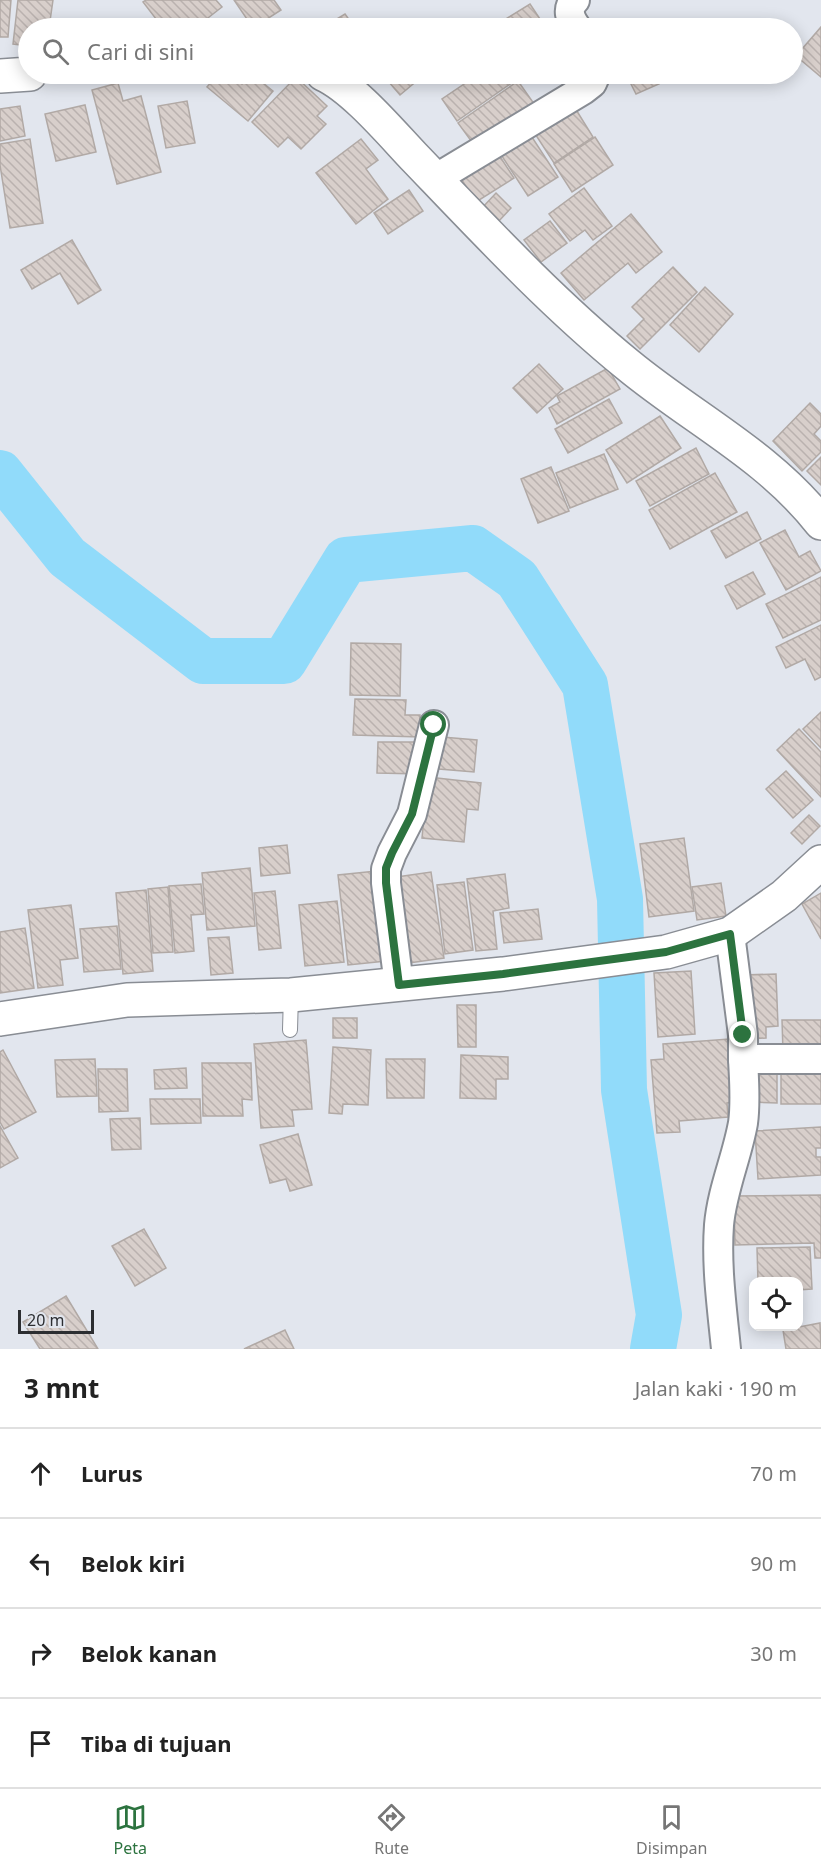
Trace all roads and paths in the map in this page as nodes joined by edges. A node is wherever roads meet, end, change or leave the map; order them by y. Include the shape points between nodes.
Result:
1 (575, 0) edge
2 (572, 18) edge
3 (18, 75) edge
4 (0, 76) edge
5 (339, 84) edge
6 (591, 84) edge
7 (435, 179) junction
8 (821, 523) edge
9 (434, 725) dead end
10 (821, 862) edge
11 (730, 934) junction
12 (399, 985) junction
13 (291, 994) junction
14 (0, 1019) edge
15 (290, 1030) dead end
16 (743, 1059) junction
17 (821, 1059) edge
18 (726, 1349) edge

1 - 2 street via 570,4
3 - 4 street
5 - 7 street
6 - 7 street
7 - 8 street via 594,338 639,375 733,440 784,482
9 - 12 street via 412,814 386,868
10 - 11 street via 784,896
11 - 12 street via 666,952
11 - 16 street
12 - 13 street
13 - 14 street via 127,1000
13 - 15 lane
16 - 17 street
16 - 18 street via 742,1123 719,1225 718,1267

